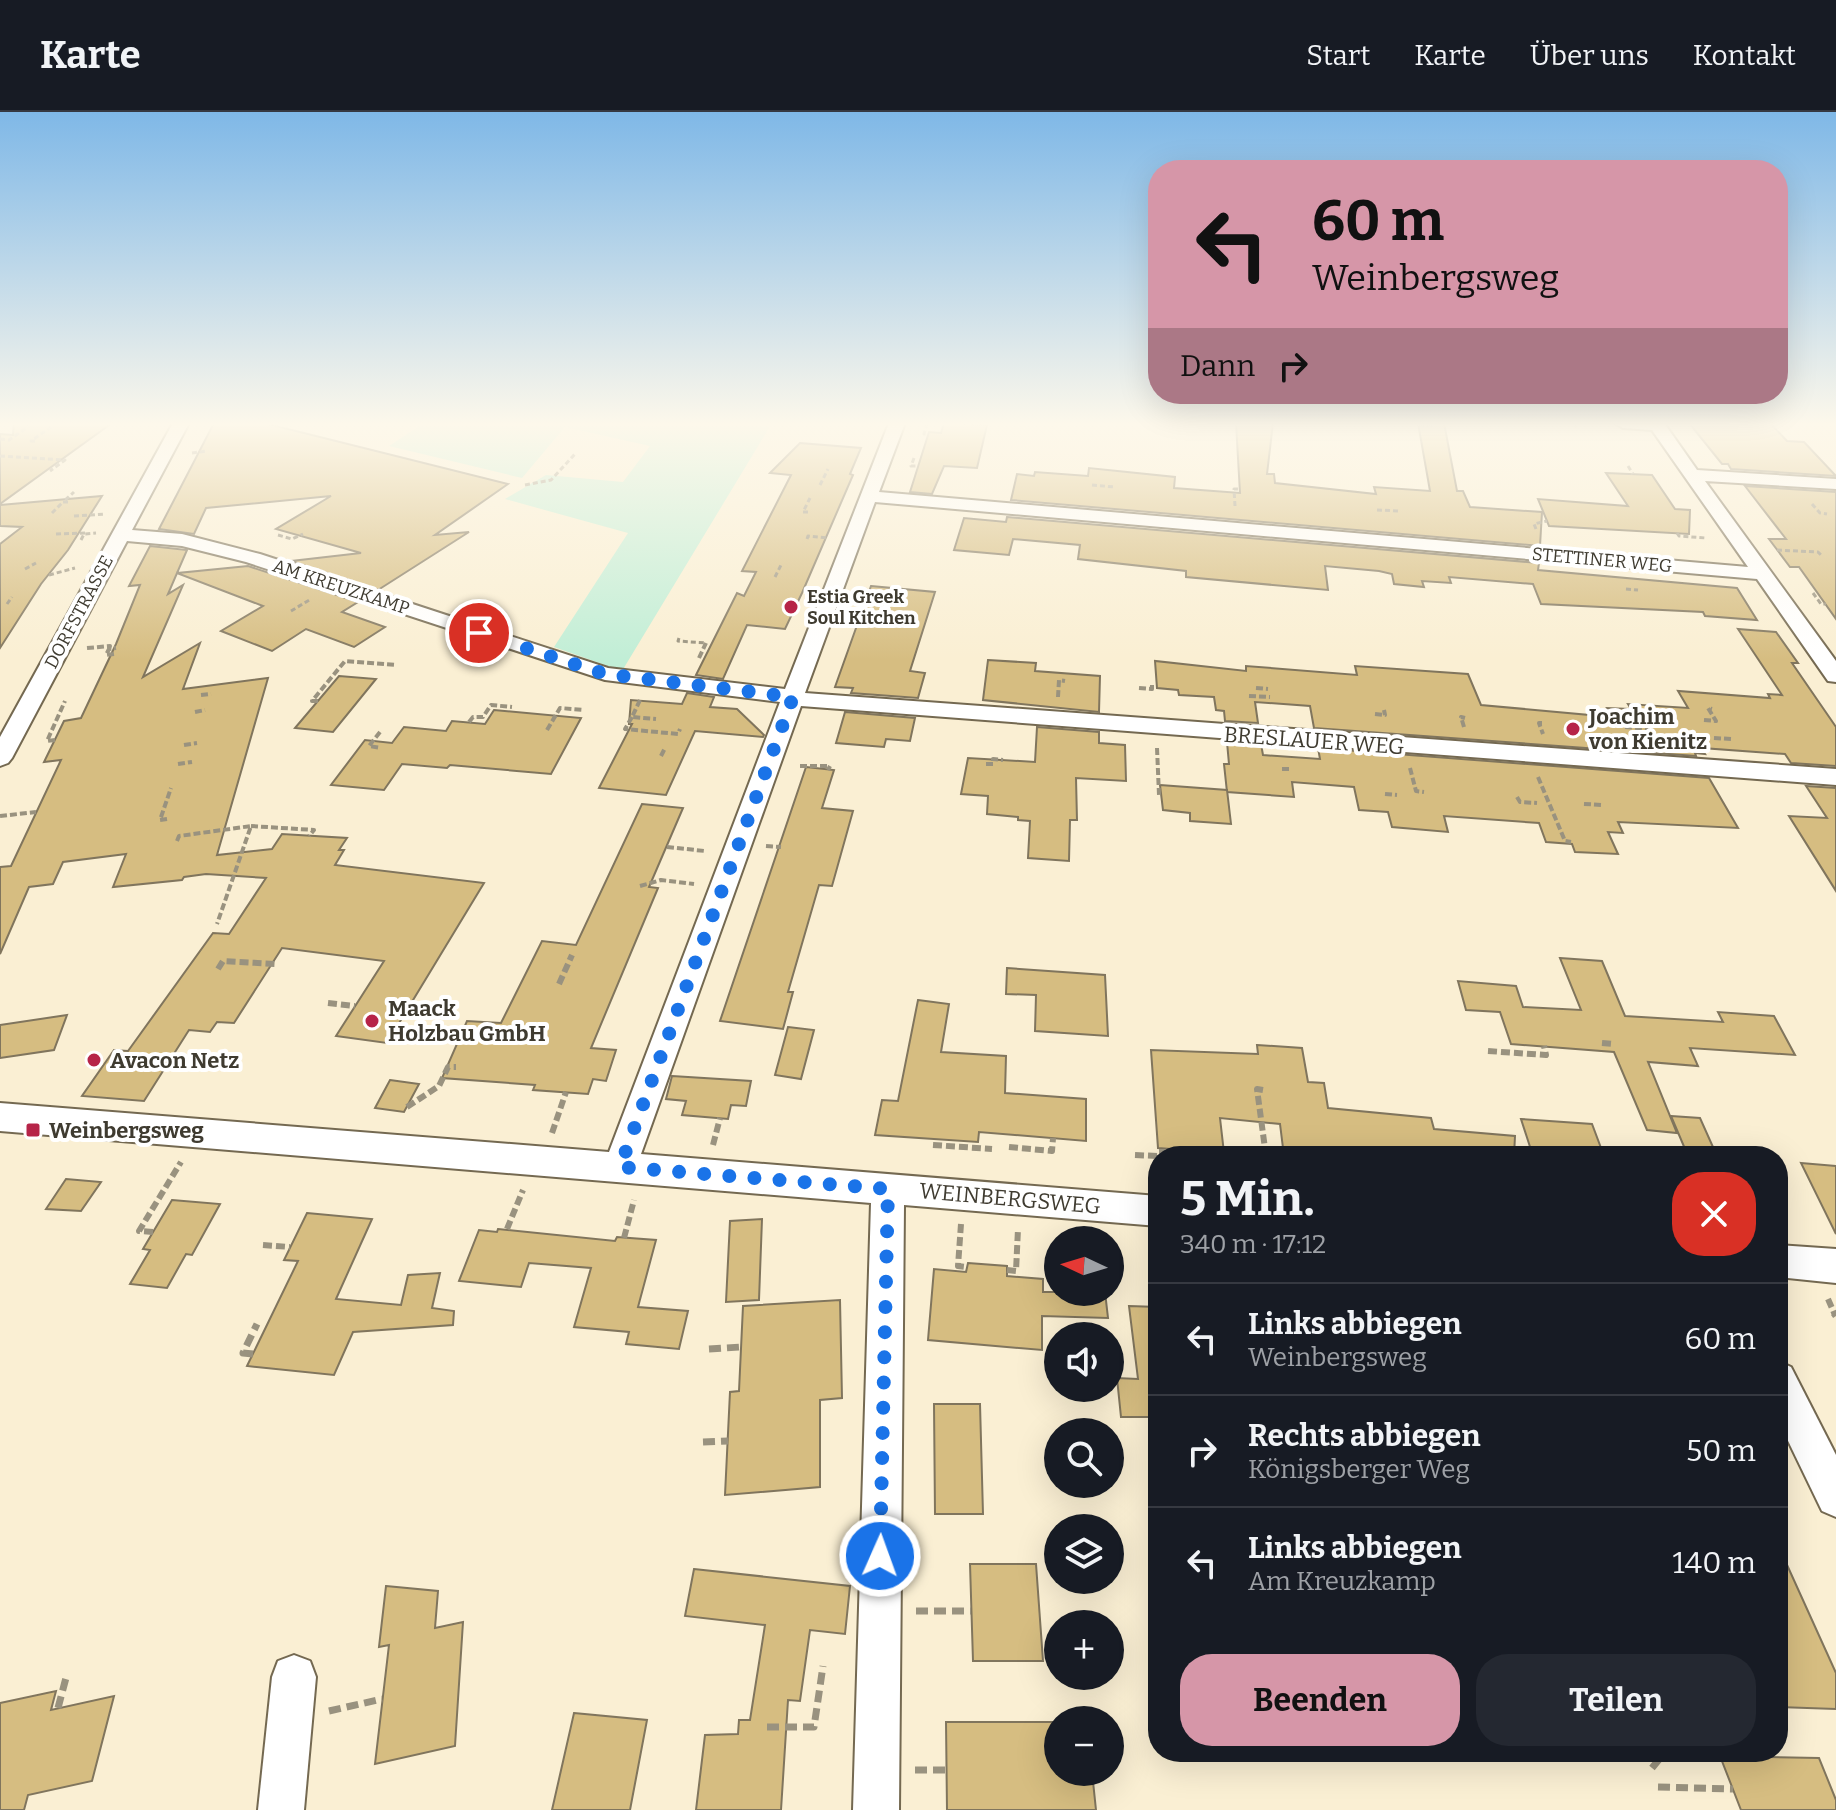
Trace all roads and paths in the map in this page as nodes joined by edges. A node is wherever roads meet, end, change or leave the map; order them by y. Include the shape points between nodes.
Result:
1 (65, 502) edge
2 (139, 502) edge
3 (808, 502) edge
4 (865, 502) edge
5 (939, 502) edge
6 (1235, 502) edge
7 (1712, 502) edge
8 (1244, 507) dead end
9 (1377, 510) dead end
10 (1399, 511) dead end
11 (808, 512) dead end
12 (52, 513) dead end
13 (1547, 521) dead end
14 (1536, 529) dead end
15 (56, 534) dead end
16 (87, 534) dead end
17 (303, 534) dead end
18 (121, 535) junction
19 (278, 535) dead end
20 (1779, 553) dead end
21 (1821, 555) dead end
22 (36, 563) dead end
23 (782, 563) dead end
24 (84, 565) dead end
25 (25, 569) dead end
26 (1763, 574) junction
27 (49, 575) dead end
28 (775, 577) dead end
29 (1626, 589) dead end
30 (1638, 590) dead end
31 (1813, 593) dead end
32 (12, 597) dead end
33 (7, 604) dead end
34 (1826, 604) dead end
35 (679, 638) dead end
36 (699, 658) dead end
37 (396, 665) dead end
38 (1836, 676) edge
39 (1152, 685) dead end
40 (1139, 688) dead end
41 (1256, 688) dead end
42 (1268, 689) dead end
43 (633, 693) dead end
44 (211, 694) dead end
45 (201, 695) dead end
46 (1249, 696) dead end
47 (1270, 697) dead end
48 (792, 698) junction
49 (65, 701) dead end
50 (318, 701) dead end
51 (512, 707) dead end
52 (1712, 709) dead end
53 (205, 710) dead end
54 (584, 710) dead end
55 (1384, 710) dead end
56 (195, 712) dead end
57 (1375, 714) dead end
58 (632, 717) junction
59 (656, 719) dead end
60 (1704, 720) dead end
61 (469, 722) dead end
62 (1625, 727) dead end
63 (1157, 728) junction
64 (680, 729) dead end
65 (1650, 729) dead end
66 (547, 730) dead end
67 (380, 732) dead end
68 (1714, 738) dead end
69 (1732, 739) dead end
70 (55, 740) dead end
71 (197, 743) dead end
72 (184, 745) dead end
73 (381, 748) dead end
74 (665, 748) dead end
75 (1529, 755) junction
76 (661, 756) dead end
77 (0, 758) edge
78 (1003, 760) dead end
79 (192, 762) dead end
80 (178, 764) dead end
81 (986, 764) dead end
82 (1282, 769) dead end
83 (1290, 769) dead end
84 (828, 770) dead end
85 (798, 772) dead end
86 (1836, 777) edge
87 (171, 788) dead end
88 (1385, 794) dead end
89 (1159, 795) dead end
90 (1397, 795) dead end
91 (1517, 797) dead end
92 (174, 798) dead end
93 (166, 800) junction
94 (1537, 803) dead end
95 (1584, 804) dead end
96 (1603, 805) dead end
97 (36, 812) dead end
98 (0, 816) edge
99 (167, 819) dead end
100 (251, 826) junction
101 (309, 836) dead end
102 (177, 841) dead end
103 (1571, 842) dead end
104 (667, 847) dead end
105 (735, 854) junction
106 (640, 886) dead end
107 (723, 887) junction
108 (217, 924) dead end
109 (572, 955) dead end
110 (276, 964) dead end
111 (218, 969) dead end
112 (559, 984) dead end
113 (328, 1003) dead end
114 (355, 1006) dead end
115 (1602, 1043) dead end
116 (1613, 1044) dead end
117 (1544, 1046) dead end
118 (1488, 1051) dead end
119 (456, 1067) dead end
120 (1263, 1090) dead end
121 (566, 1092) dead end
122 (407, 1107) dead end
123 (0, 1117) edge
124 (199, 1133) junction
125 (1053, 1138) dead end
126 (933, 1145) dead end
127 (1265, 1146) edge
128 (1009, 1147) dead end
129 (992, 1149) dead end
130 (1148, 1154) edge
131 (1135, 1155) dead end
132 (539, 1160) junction
133 (620, 1167) junction
134 (888, 1189) junction
135 (963, 1195) junction
136 (1019, 1199) junction
137 (1148, 1210) edge
138 (507, 1229) dead end
139 (153, 1232) dead end
140 (263, 1245) dead end
141 (290, 1247) dead end
142 (1788, 1262) edge
143 (1836, 1266) edge
144 (967, 1267) dead end
145 (1007, 1270) dead end
146 (257, 1324) dead end
147 (741, 1347) dead end
148 (709, 1349) dead end
149 (253, 1354) dead end
150 (1788, 1400) edge
151 (728, 1441) dead end
152 (703, 1442) dead end
153 (1836, 1497) edge
154 (880, 1611) junction
155 (971, 1611) dead end
156 (823, 1666) dead end
157 (67, 1674) dead end
158 (292, 1698) joint
159 (382, 1699) dead end
160 (58, 1708) dead end
161 (767, 1727) dead end
162 (1657, 1762) edge
163 (1652, 1768) dead end
164 (1658, 1787) dead end
165 (1733, 1789) dead end
166 (281, 1810) edge
167 (876, 1810) edge

1 - 12 path
2 - 18 street, DORFSTRASSE
3 - 11 path via 803,512
4 - 48 street
5 - 26 street, STETTINER WEG
6 - 8 path
7 - 26 street
9 - 10 path
13 - 14 path via 1534,524
15 - 16 path
17 - 19 path via 292,539
18 - 48 street, AM KREUZKAMP via 182,540 253,558 605,674
18 - 77 street, DORFSTRASSE
20 - 21 path via 1776,549
22 - 25 path
23 - 28 path
24 - 27 path
26 - 38 street
29 - 30 path
31 - 34 path
32 - 33 path
35 - 36 path via 706,643
37 - 50 path via 345,661 312,701
39 - 40 path
41 - 42 path
43 - 58 path via 644,694
44 - 45 path
46 - 47 path
48 - 63 street, BRESLAUER WEG
48 - 105 street
49 - 70 path via 47,741
51 - 61 path via 491,705 483,717
52 - 60 path via 1708,708 1716,721
53 - 56 path
54 - 66 path via 560,708
55 - 57 path via 1385,715
58 - 59 path
58 - 64 path via 625,729 678,734
62 - 65 path
63 - 75 street, BRESLAUER WEG
63 - 89 path
67 - 73 path via 369,746
68 - 69 path
71 - 72 path
74 - 76 path
75 - 86 street, BRESLAUER WEG
75 - 103 path via 1565,841
78 - 81 path
79 - 80 path
82 - 83 path
84 - 85 path via 830,766 800,764
87 - 93 path
88 - 90 path
91 - 94 path
92 - 93 path
93 - 99 path via 160,820
95 - 96 path
97 - 98 path
100 - 101 path via 314,830
100 - 102 path via 179,836
100 - 108 path
104 - 105 path
105 - 107 street
106 - 107 path via 661,880
107 - 133 street
109 - 112 path
110 - 111 path via 223,961
113 - 114 path
115 - 116 path
117 - 118 path via 1546,1055
119 - 122 path via 448,1067 439,1086
120 - 127 path via 1257,1089
121 - 132 path
123 - 124 street, WEINBERGSWEG
124 - 132 street, WEINBERGSWEG
124 - 139 path via 139,1231
125 - 128 path via 1052,1151
126 - 129 path
130 - 131 path
132 - 133 street, WEINBERGSWEG
132 - 138 path
133 - 134 street, WEINBERGSWEG
134 - 135 street, WEINBERGSWEG
134 - 154 street
135 - 136 street, WEINBERGSWEG
135 - 144 path via 958,1266
136 - 137 street, WEINBERGSWEG
136 - 145 path via 1016,1271
140 - 141 path
142 - 143 street
146 - 149 path via 243,1353
147 - 148 path
150 - 153 street
151 - 152 path
154 - 155 path
154 - 167 street
156 - 161 path via 814,1727
157 - 160 path
158 - 159 path
158 - 166 street
162 - 163 path
164 - 165 path

